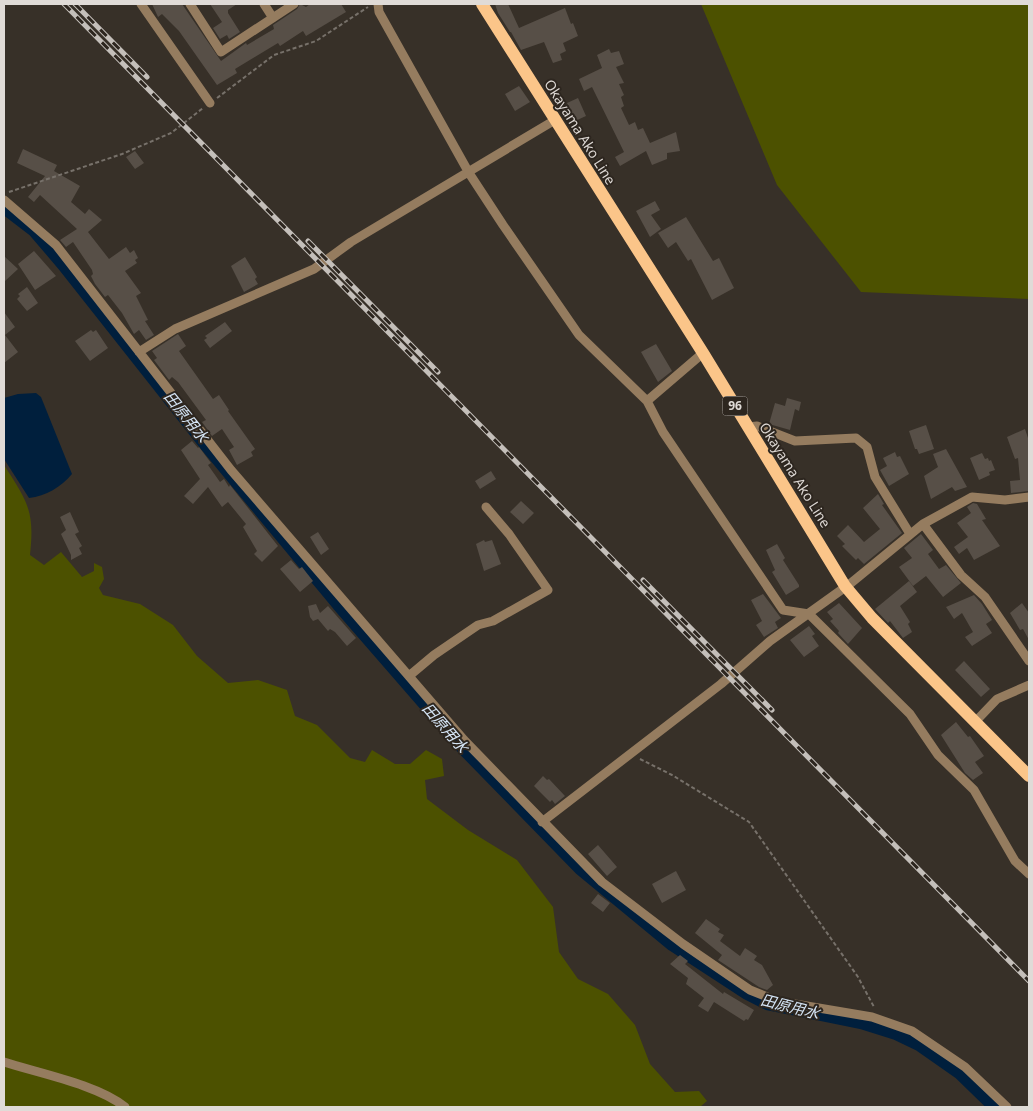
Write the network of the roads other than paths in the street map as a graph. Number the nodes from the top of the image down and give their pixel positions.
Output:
1 (141, 4) edge
2 (190, 4) edge
3 (264, 4) edge
4 (294, 4) edge
5 (378, 4) edge
6 (482, 4) edge
7 (273, 18) junction
8 (210, 103) road end
9 (555, 120) junction
10 (469, 173) junction
11 (4, 200) edge
12 (140, 352) junction
13 (703, 354) junction
14 (647, 401) junction
15 (748, 427) junction
16 (1029, 497) edge
17 (486, 507) dead end
18 (923, 524) junction
19 (910, 534) junction
20 (845, 586) junction
21 (809, 614) junction
22 (1029, 661) edge
23 (409, 676) junction
24 (1029, 685) edge
25 (975, 722) junction
26 (1029, 776) edge
27 (542, 822) junction
28 (1029, 874) edge
29 (4, 1062) edge
30 (125, 1107) edge
31 (1007, 1107) edge

1 - 8 street
2 - 7 street
3 - 7 street
4 - 7 street
5 - 10 street
6 - 9 main road, Okayama Ako Line / 96
9 - 10 street
9 - 13 main road, Okayama Ako Line / 96
10 - 12 street
10 - 14 street
11 - 12 street
12 - 23 street
13 - 14 street
13 - 15 main road, Okayama Ako Line / 96
14 - 21 street
15 - 19 street
15 - 20 main road, Okayama Ako Line / 96
16 - 18 street
17 - 23 street
18 - 19 street
18 - 22 street
19 - 20 street
20 - 21 street
20 - 25 main road, Okayama Ako Line / 96
21 - 27 street
21 - 28 street
23 - 27 street
24 - 25 street
25 - 26 main road, Okayama Ako Line / 96
27 - 31 street
29 - 30 street

